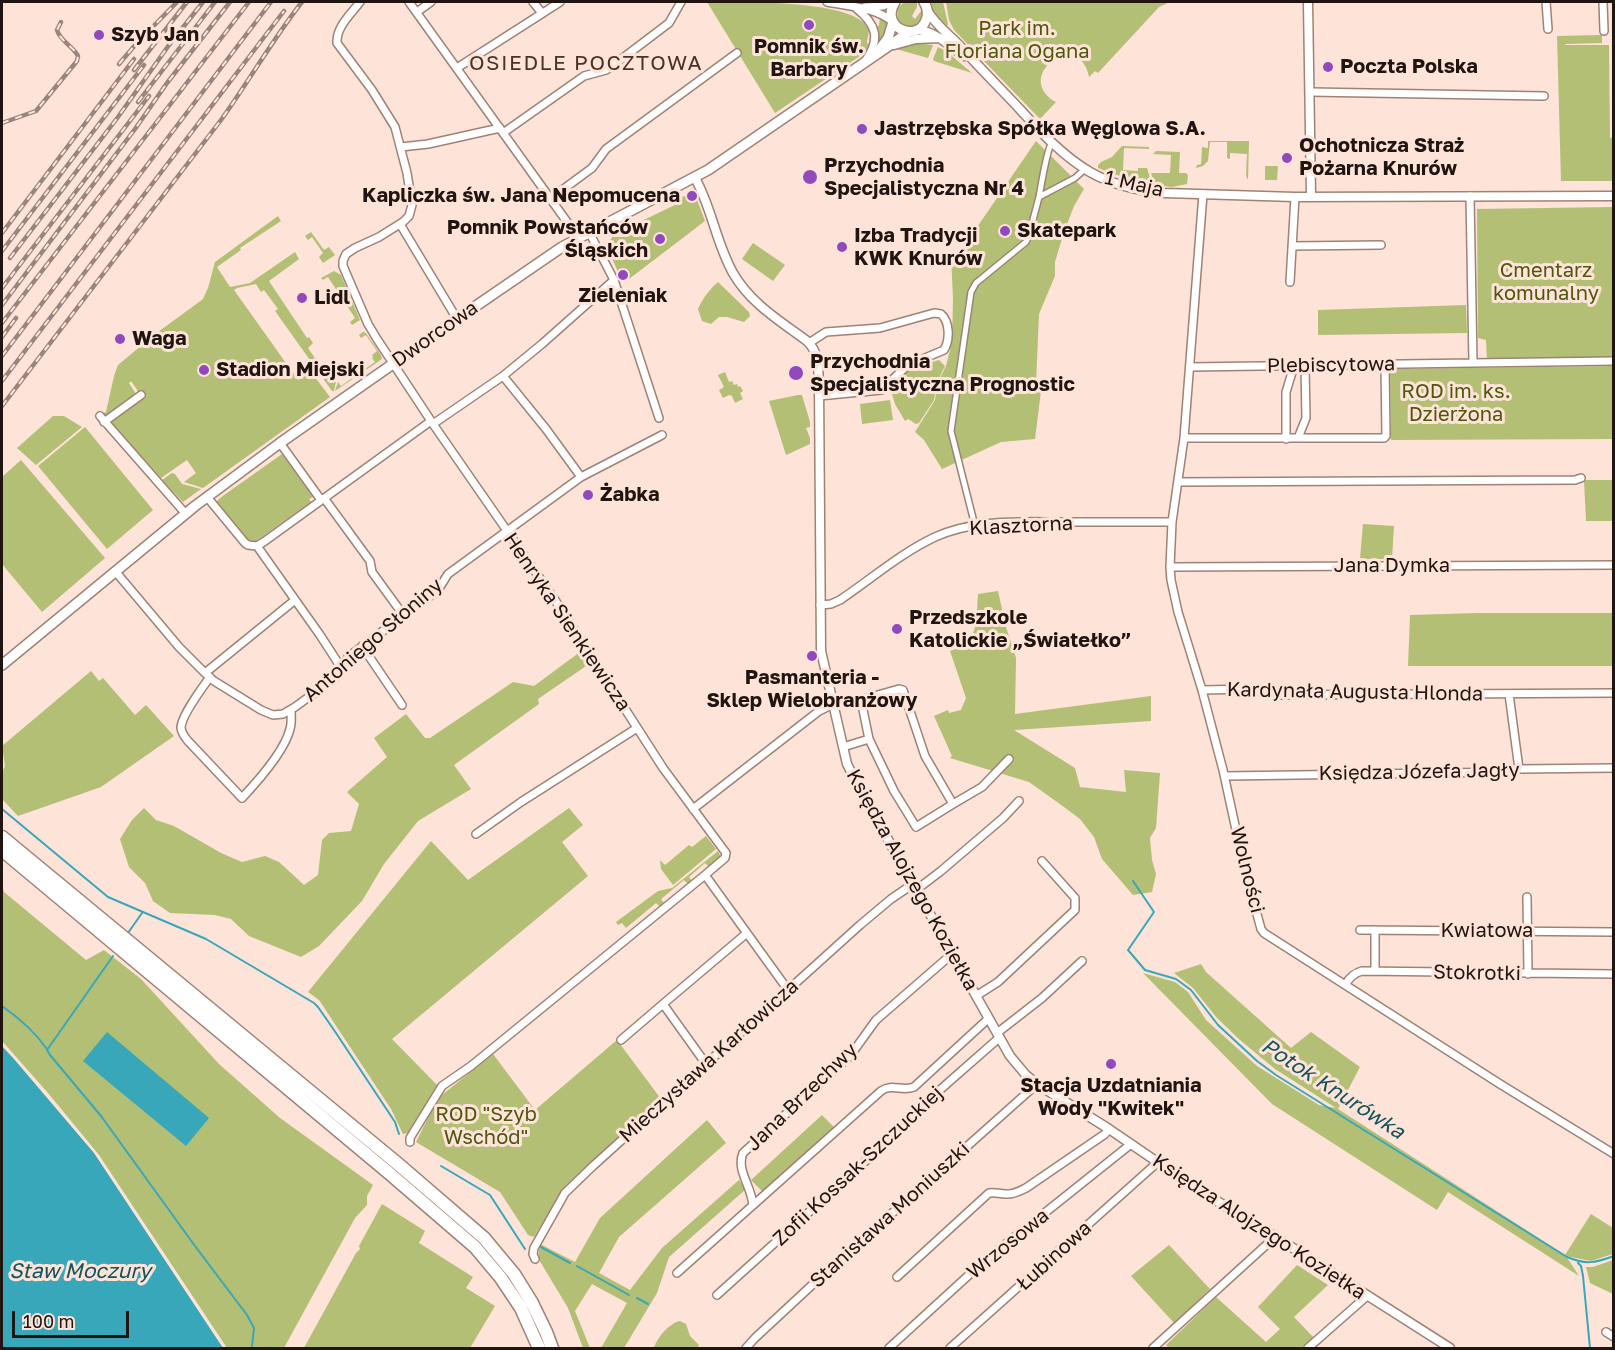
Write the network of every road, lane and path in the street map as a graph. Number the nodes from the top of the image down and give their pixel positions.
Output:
1 (360, 2) edge
2 (409, 2) edge
3 (431, 2) edge
4 (534, 2) edge
5 (560, 2) edge
6 (681, 2) edge
7 (827, 2) edge
8 (895, 2) edge
9 (1308, 2) edge
10 (1546, 2) edge
11 (1603, 2) edge
12 (926, 5) edge
13 (857, 7) junction
14 (417, 12) junction
15 (542, 13) junction
16 (893, 22) junction
17 (1548, 29) dead end
18 (913, 31) junction
19 (1604, 31) dead end
20 (940, 39) junction
21 (889, 46) junction
22 (737, 53) dead end
23 (866, 61) junction
24 (979, 67) junction
25 (457, 68) junction
26 (1310, 92) junction
27 (1544, 96) dead end
28 (502, 131) junction
29 (1052, 142) junction
30 (401, 147) junction
31 (1085, 169) junction
32 (695, 178) junction
33 (1203, 194) junction
34 (1470, 196) junction
35 (1614, 196) edge
36 (1039, 197) junction
37 (1295, 197) junction
38 (1311, 197) junction
39 (550, 199) junction
40 (400, 224) junction
41 (589, 232) junction
42 (577, 238) junction
43 (1381, 245) dead end
44 (1292, 246) junction
45 (614, 280) junction
46 (1290, 282) dead end
47 (457, 319) junction
48 (809, 343) junction
49 (1614, 361) edge
50 (393, 363) junction
51 (1473, 363) junction
52 (1385, 365) junction
53 (1294, 366) junction
54 (1305, 366) junction
55 (1190, 367) junction
56 (503, 376) junction
57 (141, 395) dead end
58 (819, 396) junction
59 (659, 418) dead end
60 (432, 422) junction
61 (662, 435) dead end
62 (1185, 438) junction
63 (1298, 438) junction
64 (1286, 439) junction
65 (280, 443) junction
66 (581, 477) junction
67 (1581, 478) dead end
68 (1178, 482) junction
69 (207, 497) junction
70 (322, 499) junction
71 (185, 513) junction
72 (1172, 522) junction
73 (975, 526) junction
74 (507, 532) junction
75 (257, 546) junction
76 (1614, 564) edge
77 (1170, 567) junction
78 (115, 571) junction
79 (295, 600) junction
80 (820, 605) junction
81 (404, 616) junction
82 (362, 646) junction
83 (2, 665) edge
84 (342, 669) junction
85 (207, 675) junction
86 (1202, 690) junction
87 (1614, 693) edge
88 (1509, 694) junction
89 (832, 704) junction
90 (402, 705) dead end
91 (291, 710) junction
92 (637, 728) junction
93 (869, 738) junction
94 (843, 747) junction
95 (1009, 759) dead end
96 (1614, 768) edge
97 (1518, 769) junction
98 (1225, 776) junction
99 (1018, 801) dead end
100 (953, 804) junction
101 (693, 809) junction
102 (476, 834) dead end
103 (2, 837) edge
104 (2, 850) edge
105 (1041, 861) dead end
106 (705, 875) junction
107 (915, 887) junction
108 (1527, 897) dead end
109 (1359, 930) dead end
110 (1375, 930) junction
111 (1527, 932) junction
112 (1614, 932) edge
113 (747, 933) junction
114 (952, 954) junction
115 (1082, 961) dead end
116 (1375, 971) junction
117 (1528, 974) junction
118 (1614, 974) edge
119 (1346, 985) junction
120 (788, 990) junction
121 (976, 996) junction
122 (663, 1004) junction
123 (988, 1019) junction
124 (998, 1036) junction
125 (621, 1040) dead end
126 (706, 1064) junction
127 (1037, 1084) junction
128 (1109, 1130) junction
129 (410, 1142) dead end
130 (1131, 1144) junction
131 (1614, 1154) edge
132 (1158, 1162) junction
133 (753, 1204) junction
134 (1275, 1237) junction
135 (535, 1259) dead end
136 (677, 1273) dead end
137 (897, 1277) dead end
138 (717, 1295) dead end
139 (1367, 1296) junction
140 (1606, 1332) dead end
141 (1614, 1337) edge
142 (539, 1348) edge
143 (552, 1348) edge
144 (746, 1348) edge
145 (889, 1348) edge
146 (950, 1348) edge
147 (1154, 1348) edge
148 (1308, 1348) edge
149 (1450, 1348) edge

1 - 30 street
2 - 14 street
3 - 14 street
4 - 15 street
5 - 15 street
6 - 28 street
7 - 13 street
8 - 13 street
8 - 16 main road
9 - 26 street
10 - 17 street
11 - 19 street
12 - 18 main road
12 - 24 street, 1 Maja
13 - 16 street
13 - 23 street
14 - 25 street
15 - 25 street
16 - 18 main road
16 - 23 main road, Dworcowa
18 - 20 street, 1 Maja
18 - 21 main road, Dworcowa
20 - 21 street
20 - 24 street, 1 Maja
21 - 23 main road, Dworcowa
22 - 39 street
23 - 32 main road, Dworcowa
24 - 29 street, 1 Maja
25 - 28 street
26 - 27 street
26 - 38 street
28 - 30 street
28 - 39 street
29 - 31 street, 1 Maja
29 - 36 street
30 - 40 street
31 - 33 street, 1 Maja
31 - 36 street
32 - 41 main road, Dworcowa
32 - 48 street
33 - 37 street, 1 Maja
33 - 55 street, Wolności
34 - 35 street, 1 Maja
34 - 38 street, 1 Maja
34 - 51 street
36 - 73 street
37 - 38 street, 1 Maja
37 - 44 street
39 - 42 street
40 - 47 street
40 - 50 street, Henryka Sienkiewicza
41 - 42 main road, Dworcowa
41 - 45 street
42 - 47 main road, Dworcowa
43 - 44 street
44 - 46 street
45 - 56 street
45 - 59 street
47 - 50 main road, Dworcowa
48 - 58 street, Księdza Alojzego Koziełka
48 - 58 street
49 - 51 street, Plebiscytowa
50 - 60 street, Henryka Sienkiewicza
50 - 65 main road, Dworcowa
51 - 52 street, Plebiscytowa
52 - 54 street, Plebiscytowa
52 - 63 street
53 - 54 street, Plebiscytowa
53 - 55 street, Plebiscytowa
53 - 64 street
54 - 63 street
55 - 62 street, Wolności
56 - 60 street
56 - 66 street
57 - 71 street
58 - 80 street, Księdza Alojzego Koziełka
60 - 70 street
60 - 74 street, Henryka Sienkiewicza
61 - 66 street, Antoniego Słoniny
62 - 64 street
62 - 68 street, Wolności
63 - 64 street
65 - 69 main road, Dworcowa
65 - 70 street
66 - 74 street, Antoniego Słoniny
67 - 68 street
68 - 72 street, Wolności
69 - 71 main road, Dworcowa
69 - 75 street
70 - 75 street
70 - 81 street
71 - 78 main road, Dworcowa
72 - 73 street, Klasztorna
72 - 77 street, Wolności
73 - 80 street, Klasztorna
74 - 81 street, Antoniego Słoniny
74 - 92 street, Henryka Sienkiewicza
75 - 79 street
76 - 77 street, Jana Dymka
77 - 86 street, Wolności
78 - 83 main road, Dworcowa
78 - 85 street
79 - 84 street
79 - 85 street
80 - 89 street, Księdza Alojzego Koziełka
81 - 82 street, Antoniego Słoniny
82 - 84 street, Antoniego Słoniny
82 - 90 street
84 - 91 street, Antoniego Słoniny
85 - 91 street
85 - 91 street, Antoniego Słoniny
86 - 88 street, Kardynała Augusta Hlonda
86 - 98 street, Wolności
87 - 88 street, Kardynała Augusta Hlonda
88 - 97 street, Kardynała Augusta Hlonda
89 - 94 street, Księdza Alojzego Koziełka
89 - 101 street
92 - 101 street, Henryka Sienkiewicza
92 - 102 street
93 - 94 street
93 - 100 street
93 - 100 street
94 - 107 street, Księdza Alojzego Koziełka
95 - 100 street
96 - 97 street, Księdza Józefa Jagły
97 - 98 street, Księdza Józefa Jagły
98 - 119 street, Wolności
99 - 107 street, Mieczysława Karłowicza
101 - 106 street, Henryka Sienkiewicza
103 - 143 highway
104 - 142 highway
105 - 121 street
106 - 113 street
106 - 129 street, Henryka Sienkiewicza
107 - 114 street, Księdza Alojzego Koziełka
107 - 120 street, Mieczysława Karłowicza
108 - 111 street
109 - 110 street, Kwiatowa
110 - 111 street, Kwiatowa
110 - 116 street
111 - 112 street, Kwiatowa
111 - 117 street
113 - 120 street
113 - 122 street
114 - 121 street, Księdza Alojzego Koziełka
114 - 133 street, Jana Brzechwy
115 - 124 street, Zofii Kossak-Szczuckiej
116 - 117 street, Stokrotki
116 - 119 street, Stokrotki
117 - 118 street, Stokrotki
119 - 131 street, Wolności
120 - 126 street, Mieczysława Karłowicza
121 - 123 street, Księdza Alojzego Koziełka
122 - 125 street
122 - 126 street
123 - 124 street, Księdza Alojzego Koziełka
123 - 133 street
124 - 127 street, Księdza Alojzego Koziełka
124 - 138 street, Zofii Kossak-Szczuckiej
126 - 135 street, Mieczysława Karłowicza
127 - 128 street, Księdza Alojzego Koziełka
127 - 144 street, Stanisława Moniuszki
128 - 130 street, Księdza Alojzego Koziełka
128 - 137 street
130 - 132 street, Księdza Alojzego Koziełka
130 - 145 street, Wrzosowa
132 - 134 street, Księdza Alojzego Koziełka
132 - 146 street, Łubinowa
133 - 136 street
134 - 139 street, Księdza Alojzego Koziełka
134 - 147 street
139 - 148 street
139 - 149 street, Księdza Alojzego Koziełka
140 - 141 street

